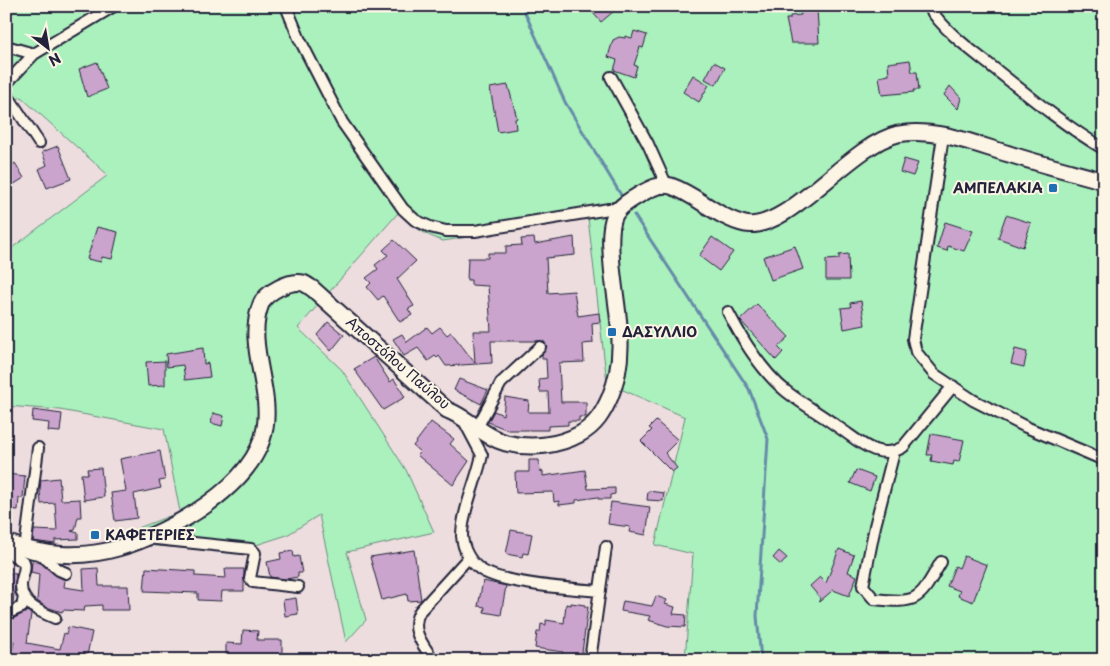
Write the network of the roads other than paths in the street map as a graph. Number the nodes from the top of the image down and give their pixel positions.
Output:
1 (114, 6) edge
2 (286, 6) edge
3 (928, 6) edge
4 (6, 46) edge
5 (34, 54) junction
6 (611, 78) dead end
7 (6, 84) edge
8 (6, 93) edge
9 (943, 136) junction
10 (39, 142) dead end
11 (1104, 149) edge
12 (1104, 181) edge
13 (666, 184) junction
14 (621, 207) junction
15 (728, 312) dead end
16 (540, 347) dead end
17 (953, 386) junction
18 (462, 416) junction
19 (478, 426) junction
20 (38, 448) dead end
21 (894, 452) junction
22 (1104, 460) edge
23 (144, 538) junction
24 (606, 547) dead end
25 (11, 548) edge
26 (40, 554) junction
27 (468, 556) junction
28 (941, 562) dead end
29 (66, 573) dead end
30 (298, 587) dead end
31 (600, 591) junction
32 (24, 597) junction
33 (6, 614) edge
34 (55, 618) dead end
35 (433, 660) edge
36 (590, 660) edge

1 - 5 street
2 - 14 street
3 - 11 street
4 - 5 street
5 - 7 street
6 - 13 street
8 - 10 street
9 - 12 street
9 - 13 street
9 - 17 street
13 - 14 street
14 - 19 street, Αποστόλου Παύλου
15 - 21 street
16 - 19 street
17 - 21 street
17 - 22 street
18 - 19 street, Αποστόλου Παύλου
18 - 23 street, Αποστόλου Παύλου
18 - 27 street
20 - 25 street
21 - 28 street
23 - 26 street, Αποστόλου Παύλου
23 - 30 street
24 - 31 street
25 - 26 street, Αποστόλου Παύλου
25 - 32 street
26 - 29 street
27 - 31 street
27 - 35 street
31 - 36 street
32 - 33 street
32 - 34 street

